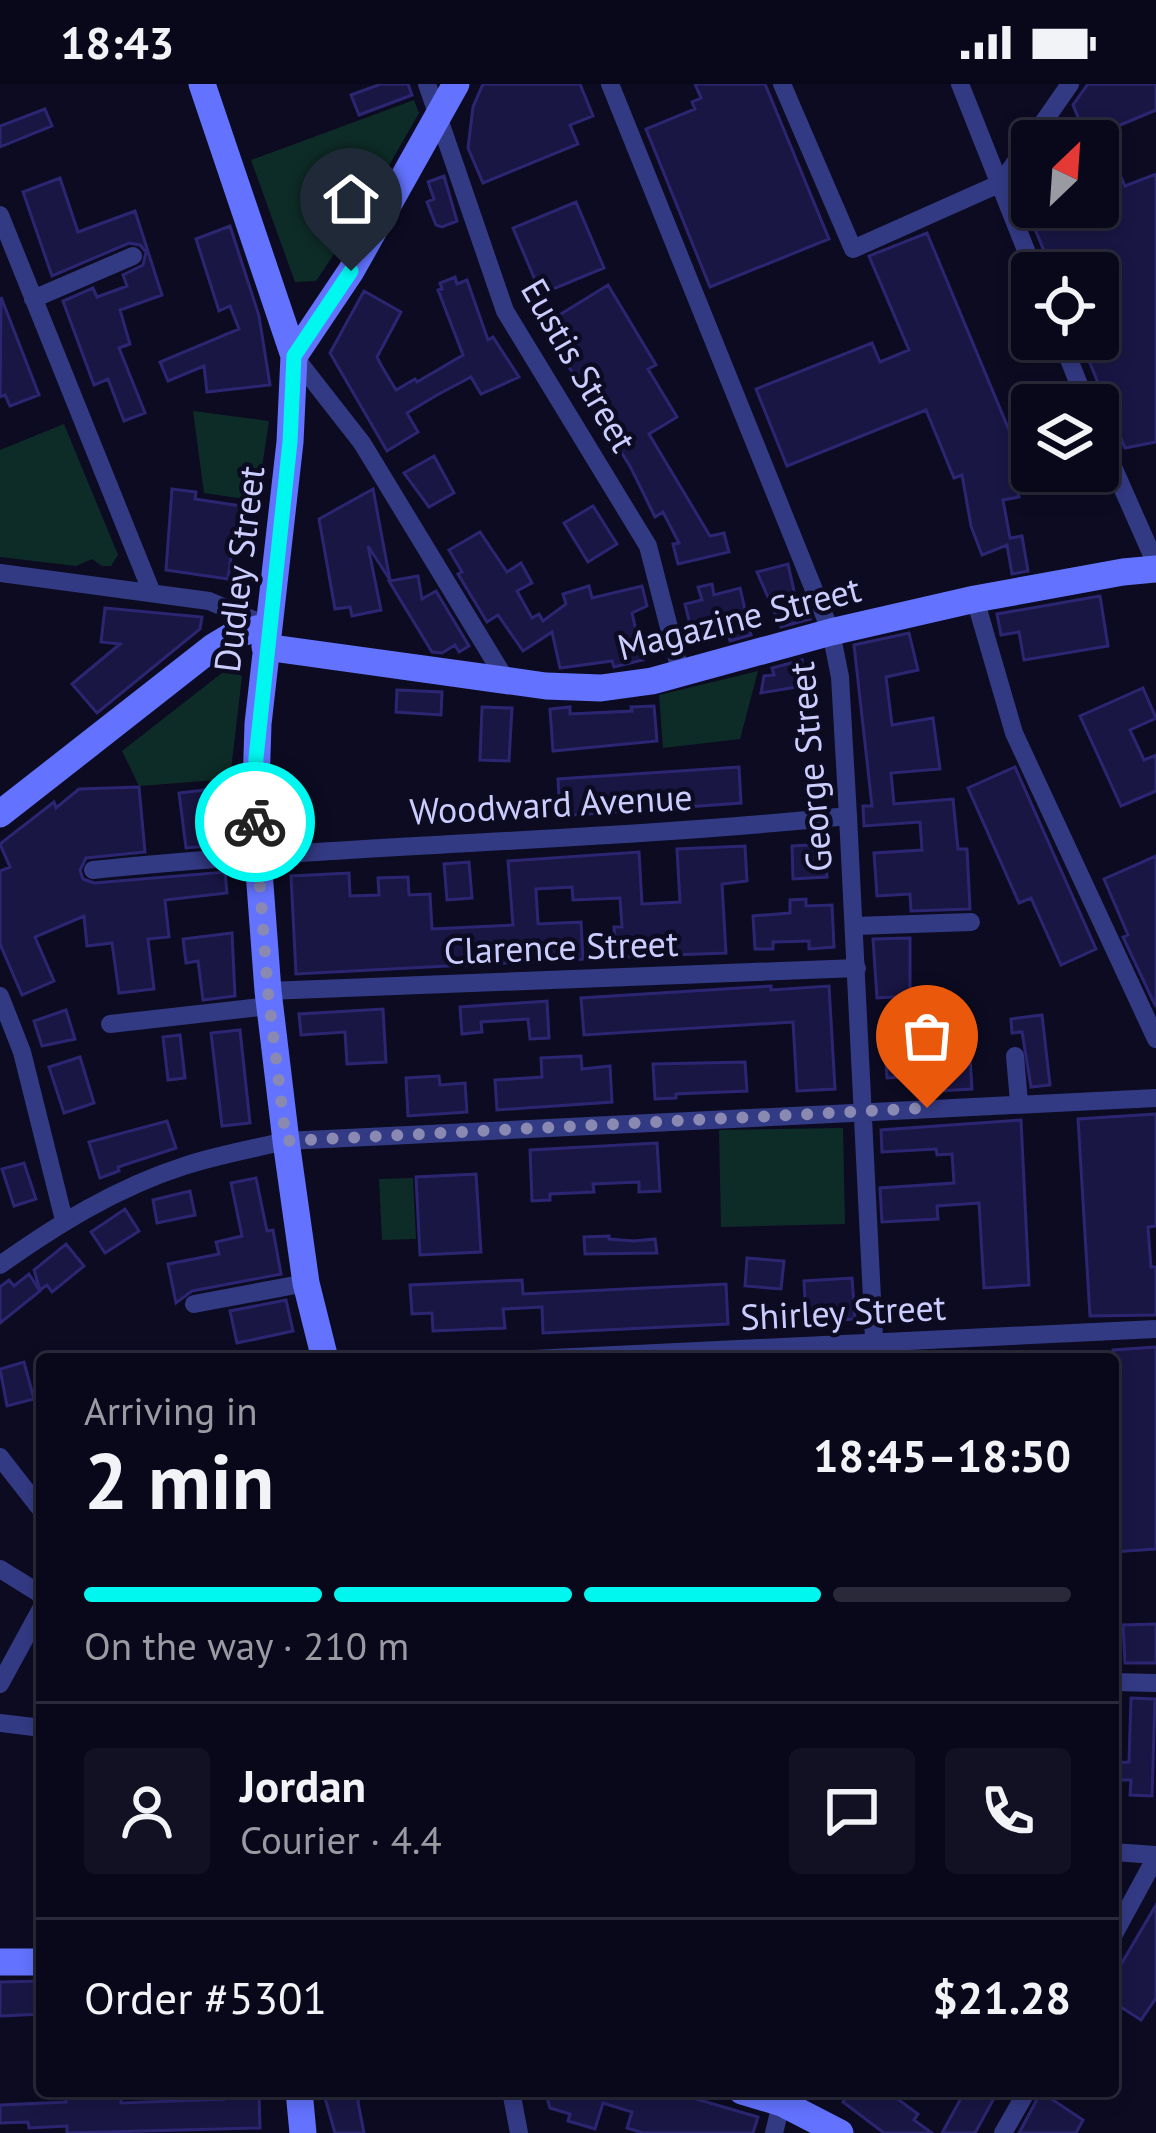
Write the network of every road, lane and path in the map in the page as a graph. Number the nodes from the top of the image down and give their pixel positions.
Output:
1 (202, 84) edge
2 (427, 84) edge
3 (456, 84) edge
4 (610, 84) edge
5 (782, 84) edge
6 (960, 84) edge
7 (1070, 84) edge
8 (437, 118) junction
9 (1001, 183) junction
10 (0, 215) edge
11 (1027, 252) edge
12 (133, 256) dead end
13 (33, 299) junction
14 (294, 356) junction
15 (1119, 482) edge
16 (1156, 567) edge
17 (0, 573) edge
18 (152, 593) junction
19 (975, 599) junction
20 (831, 632) junction
21 (267, 637) junction
22 (681, 674) junction
23 (506, 680) junction
24 (0, 814) edge
25 (848, 816) junction
26 (256, 854) junction
27 (94, 870) dead end
28 (971, 922) dead end
29 (855, 926) junction
30 (856, 968) junction
31 (0, 996) edge
32 (269, 999) junction
33 (110, 1024) dead end
34 (1156, 1039) edge
35 (1016, 1056) dead end
36 (1156, 1098) edge
37 (1019, 1102) junction
38 (864, 1111) junction
39 (286, 1141) junction
40 (64, 1220) junction
41 (0, 1264) edge
42 (306, 1283) junction
43 (194, 1304) dead end
44 (1156, 1329) edge
45 (875, 1351) edge
46 (324, 1353) edge
47 (789, 1353) edge
48 (0, 1457) edge
49 (36, 1503) edge
50 (0, 1570) edge
51 (36, 1591) edge
52 (36, 1618) edge
53 (1119, 1682) edge
54 (1156, 1683) edge
55 (0, 1684) edge
56 (0, 1723) edge
57 (36, 1727) edge
58 (1119, 1853) edge
59 (1156, 1856) edge
60 (1119, 1925) edge
61 (0, 1962) edge
62 (36, 1962) edge
63 (300, 2097) edge
64 (512, 2097) edge
65 (783, 2097) edge
66 (1024, 2097) edge
67 (303, 2133) edge
68 (519, 2133) edge
69 (774, 2133) edge
70 (840, 2133) edge
71 (1004, 2133) edge

1 - 14 main road, Dudley Street
2 - 8 street, Eustis Street
3 - 8 main road
4 - 20 street, George Street
5 - 9 street
6 - 9 street
7 - 9 street
8 - 14 main road
8 - 22 street, Eustis Street
9 - 11 street
10 - 13 street
12 - 13 street
13 - 18 street
14 - 21 main road, Dudley Street
14 - 23 street
15 - 16 street
16 - 19 main road, Magazine Street
17 - 18 street
18 - 21 street
19 - 20 main road, Magazine Street
19 - 34 street
20 - 22 main road, Magazine Street
20 - 25 street, George Street
21 - 23 main road, Magazine Street
21 - 24 main road
21 - 26 main road, Dudley Street
22 - 23 main road, Magazine Street
25 - 26 street, Woodward Avenue
25 - 29 street, George Street
26 - 27 street, Woodward Avenue
26 - 32 main road, Dudley Street
28 - 29 street
29 - 30 street, George Street
30 - 32 street, Clarence Street
30 - 38 street, George Street
31 - 40 street
32 - 33 street, Clarence Street
32 - 39 main road, Dudley Street
35 - 37 street
36 - 37 street
37 - 38 street
38 - 39 street
38 - 45 street, George Street
39 - 40 street
39 - 42 main road, Dudley Street
40 - 41 street
42 - 43 street
42 - 46 main road, Dudley Street
44 - 45 street, Shirley Street
45 - 47 street, Shirley Street
48 - 49 street
50 - 51 street
52 - 55 street
53 - 54 street
56 - 57 street
58 - 59 street
59 - 60 street
61 - 62 main road
63 - 67 main road
64 - 68 street
65 - 69 street
65 - 70 main road
66 - 71 street

